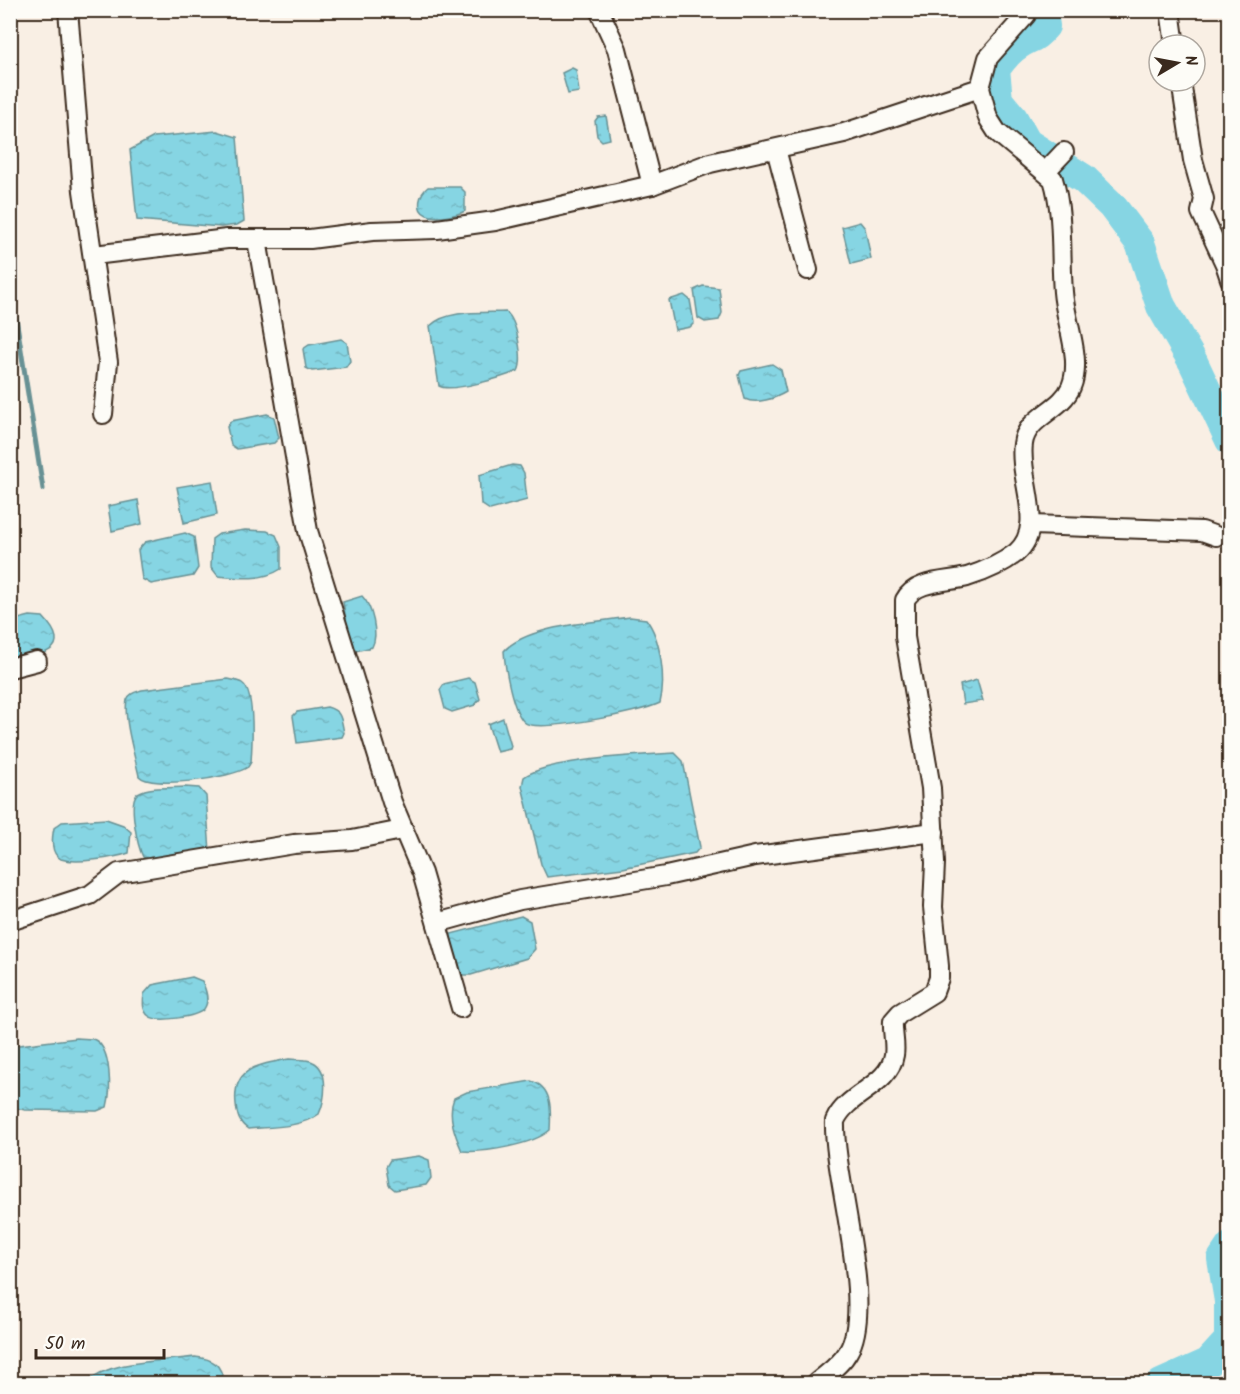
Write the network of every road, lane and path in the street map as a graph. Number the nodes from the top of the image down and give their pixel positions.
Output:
1 (68, 10) edge
2 (599, 10) edge
3 (1028, 10) edge
4 (1170, 10) edge
5 (1173, 33) edge
6 (980, 88) junction
7 (1182, 93) edge
8 (776, 149) junction
9 (1064, 152) dead end
10 (1048, 169) junction
11 (652, 185) junction
12 (257, 240) junction
13 (94, 255) junction
14 (808, 270) dead end
15 (1230, 279) edge
16 (103, 414) dead end
17 (1032, 525) junction
18 (1216, 536) dead end
19 (37, 661) dead end
20 (10, 668) edge
21 (402, 830) junction
22 (934, 831) junction
23 (10, 921) edge
24 (437, 923) junction
25 (461, 1008) dead end
26 (815, 1383) edge

1 - 13 street
2 - 11 street
3 - 6 street
4 - 5 street
6 - 8 street
6 - 10 street
7 - 15 street
8 - 11 street
8 - 14 street
9 - 10 street
10 - 17 street
11 - 12 street
12 - 13 street
12 - 21 street
13 - 16 street
17 - 18 street
17 - 22 street
19 - 20 street
21 - 23 street
21 - 24 street
22 - 24 street
22 - 26 street
24 - 25 street

